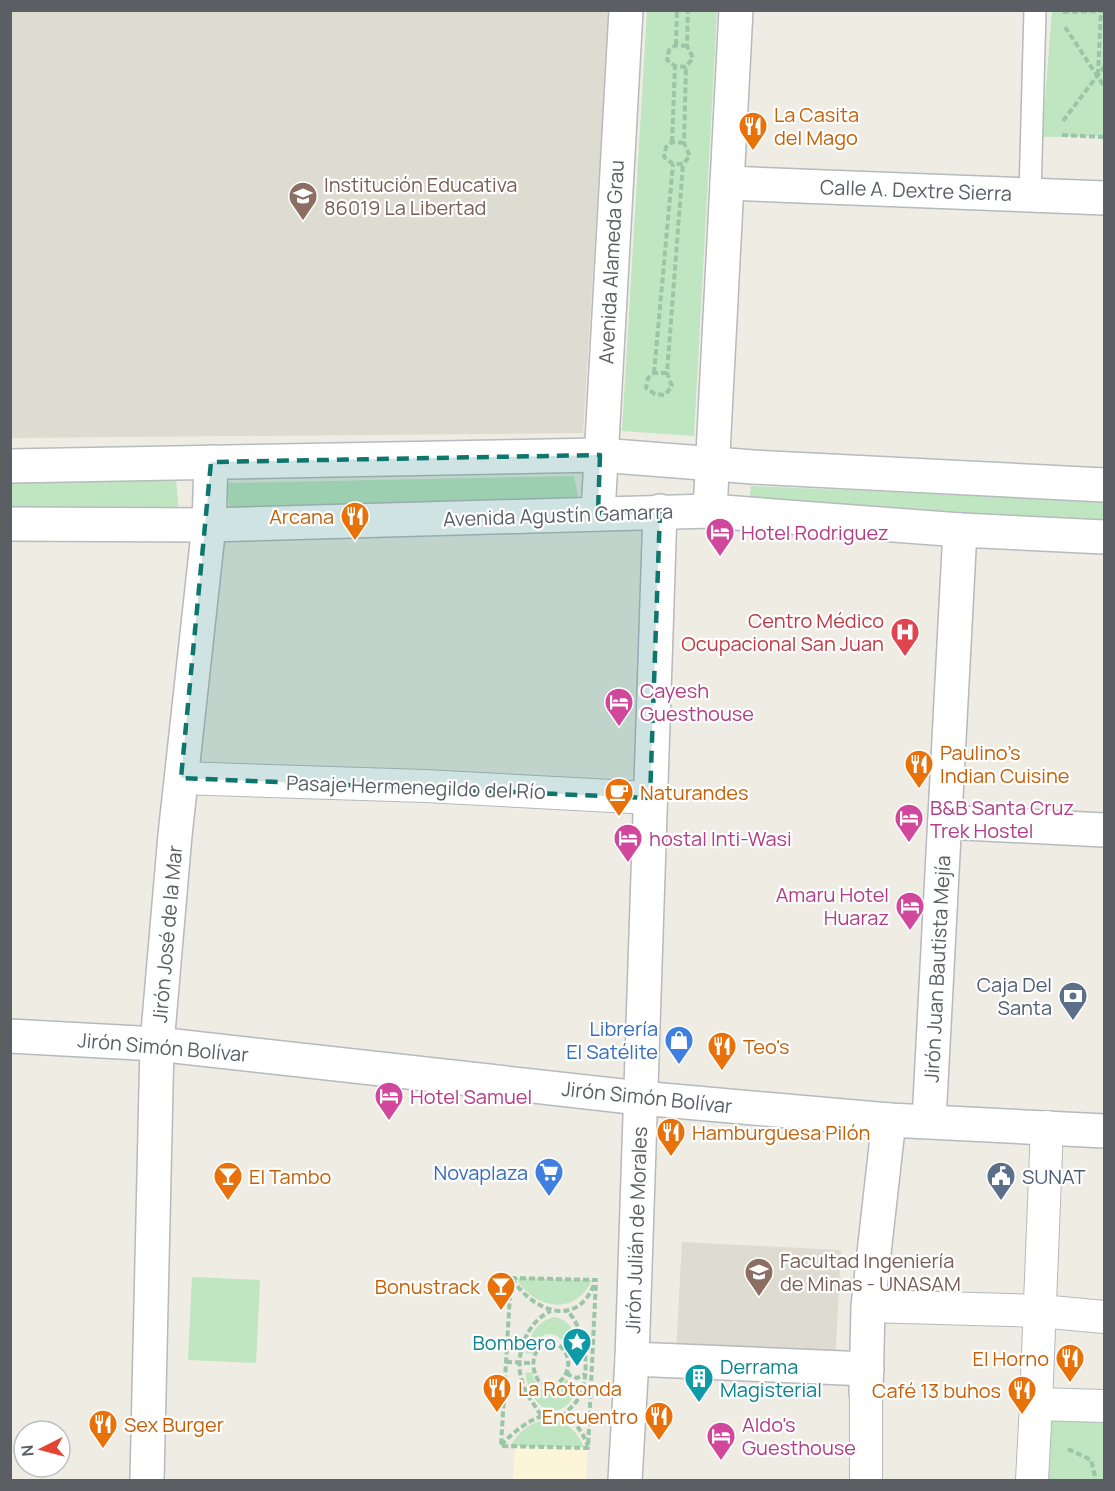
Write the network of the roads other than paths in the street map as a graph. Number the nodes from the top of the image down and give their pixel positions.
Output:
1 (626, 10) edge
2 (736, 10) edge
3 (1045, 11) edge
4 (727, 183) junction
5 (1030, 195) junction
6 (1104, 198) edge
7 (600, 455) junction
8 (211, 462) junction
9 (713, 464) junction
10 (10, 466) edge
11 (1104, 485) edge
12 (660, 511) junction
13 (710, 511) junction
14 (598, 513) junction
15 (10, 524) edge
16 (209, 525) junction
17 (960, 530) junction
18 (1104, 537) edge
19 (181, 778) junction
20 (650, 798) junction
21 (945, 822) junction
22 (1104, 830) edge
23 (10, 1036) edge
24 (158, 1044) junction
25 (640, 1098) junction
26 (889, 1120) junction
27 (929, 1121) junction
28 (1047, 1127) junction
29 (1104, 1131) edge
30 (868, 1306) junction
31 (1040, 1311) junction
32 (1104, 1317) edge
33 (632, 1359) junction
34 (866, 1381) junction
35 (1036, 1404) junction
36 (1104, 1406) edge
37 (147, 1480) edge
38 (625, 1480) edge
39 (866, 1480) edge
40 (1032, 1480) edge

1 - 7 street, Avenida Alameda Grau
2 - 4 street
3 - 5 lane
4 - 5 street, Calle A. Dextre Sierra
4 - 9 street
5 - 6 street, Calle A. Dextre Sierra
7 - 8 street
7 - 9 street
7 - 14 street, Avenida Alameda Grau
8 - 10 street
8 - 16 street, Jirón José de la Mar
9 - 11 street
9 - 13 street
12 - 13 street, Avenida Agustín Gamarra
12 - 14 street, Avenida Agustín Gamarra
12 - 20 street, Jirón Julián de Morales
13 - 17 street, Avenida Agustín Gamarra
14 - 16 street, Avenida Agustín Gamarra
15 - 16 street, Avenida Agustín Gamarra
16 - 19 street, Jirón José de la Mar
17 - 18 street, Avenida Agustín Gamarra
17 - 21 street, Jirón Juan Bautista Mejía
19 - 20 street, Pasaje Hermenegildo del Río
19 - 24 street, Jirón José de la Mar
20 - 25 street, Jirón Julián de Morales
21 - 22 street
21 - 27 street, Jirón Juan Bautista Mejía
23 - 24 street, Jirón Simón Bolívar
24 - 25 street, Jirón Simón Bolívar
24 - 37 street, Jirón José de la Mar
25 - 26 street, Jirón Simón Bolívar
25 - 33 street, Jirón Julián de Morales
26 - 27 street, Jirón Simón Bolívar
26 - 30 street
27 - 28 street, Jirón Simón Bolívar
28 - 29 street, Jirón Simón Bolívar
28 - 31 street
30 - 31 street
30 - 34 street
31 - 32 street
31 - 35 street
33 - 34 street
33 - 38 street, Jirón Julián de Morales
34 - 39 street
35 - 36 street
35 - 40 street

